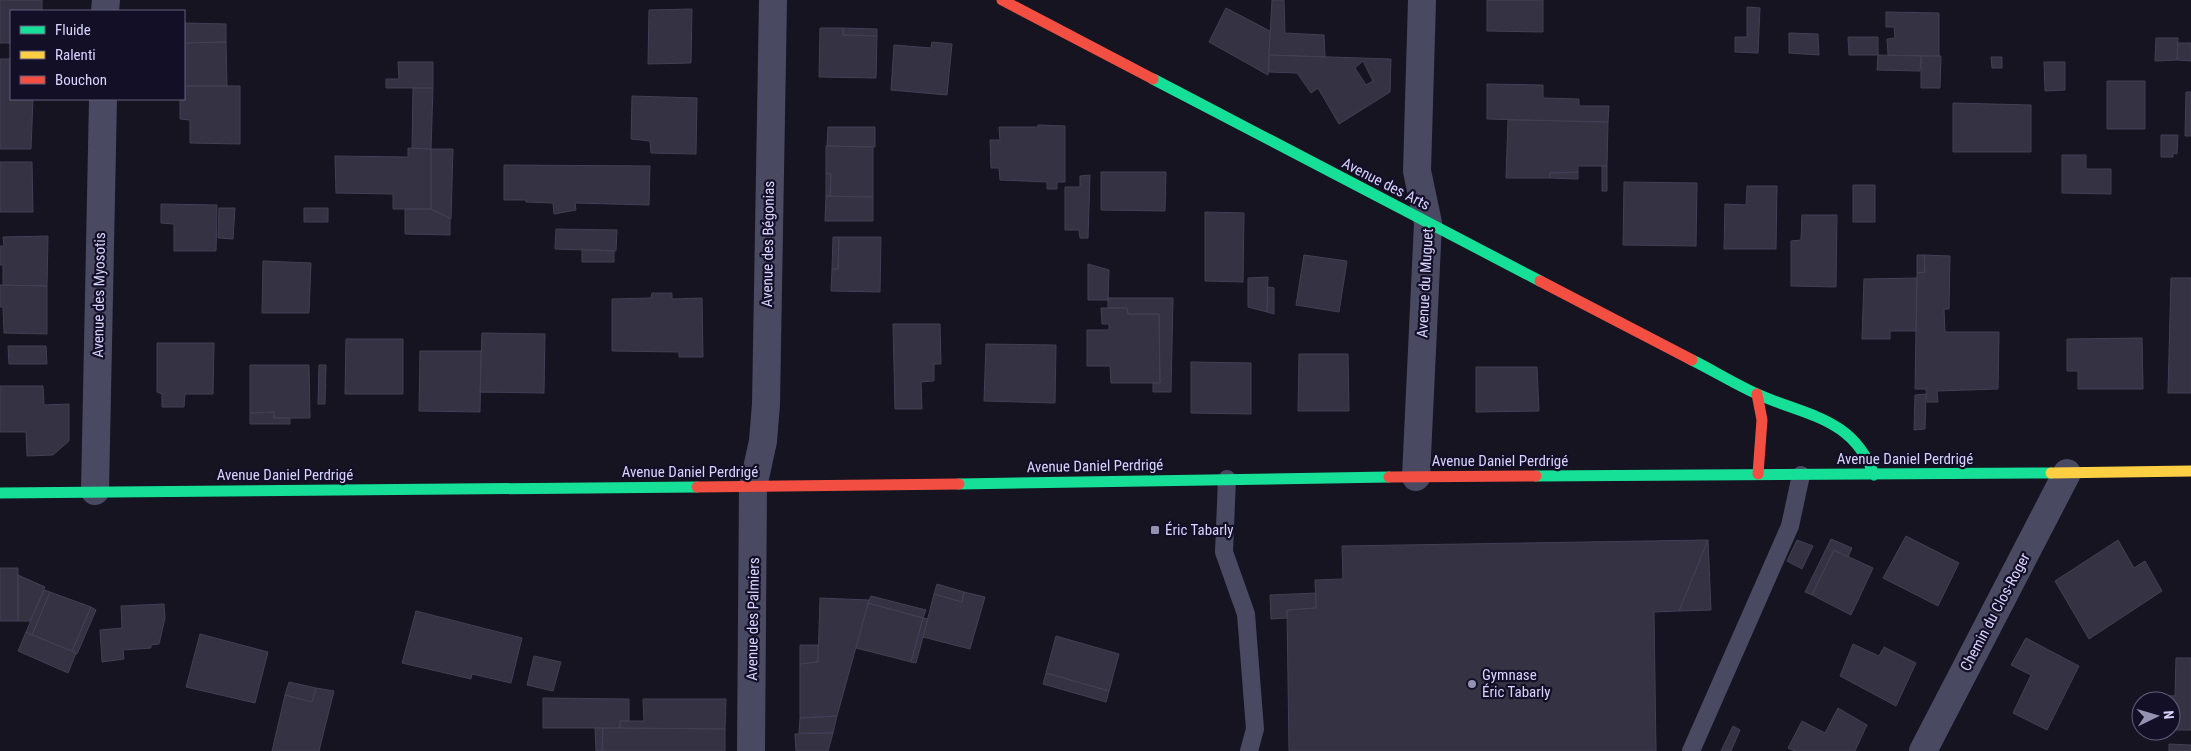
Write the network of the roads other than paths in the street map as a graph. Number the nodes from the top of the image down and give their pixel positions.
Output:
1 (773, 0) edge
2 (1002, 0) edge
3 (1422, 0) edge
4 (103, 100) edge
5 (1428, 223) junction
6 (1757, 394) junction
7 (2191, 471) edge
8 (2067, 473) junction
9 (1758, 474) junction
10 (1801, 475) junction
11 (1874, 475) junction
12 (1416, 476) junction
13 (1227, 479) junction
14 (753, 487) junction
15 (95, 491) junction
16 (0, 493) edge
17 (751, 751) edge
18 (1249, 751) edge
19 (1691, 751) edge
20 (1923, 751) edge

1 - 14 street, Avenue des Bégonias
2 - 5 street, Avenue des Arts
3 - 5 street, Avenue du Muguet
4 - 15 street, Avenue des Myosotis
5 - 6 street, Avenue des Arts
5 - 12 street, Avenue du Muguet
6 - 9 street
6 - 11 street, Avenue des Arts
7 - 8 street, Avenue Daniel Perdrigé
8 - 11 street, Avenue Daniel Perdrigé
8 - 20 street, Chemin du Clos-Roger
9 - 10 street, Avenue Daniel Perdrigé
9 - 12 street, Avenue Daniel Perdrigé
10 - 11 street, Avenue Daniel Perdrigé
10 - 19 lane
12 - 13 street, Avenue Daniel Perdrigé
13 - 14 street, Avenue Daniel Perdrigé
13 - 18 lane
14 - 15 street, Avenue Daniel Perdrigé
14 - 17 street, Avenue des Palmiers
15 - 16 street, Avenue Daniel Perdrigé

